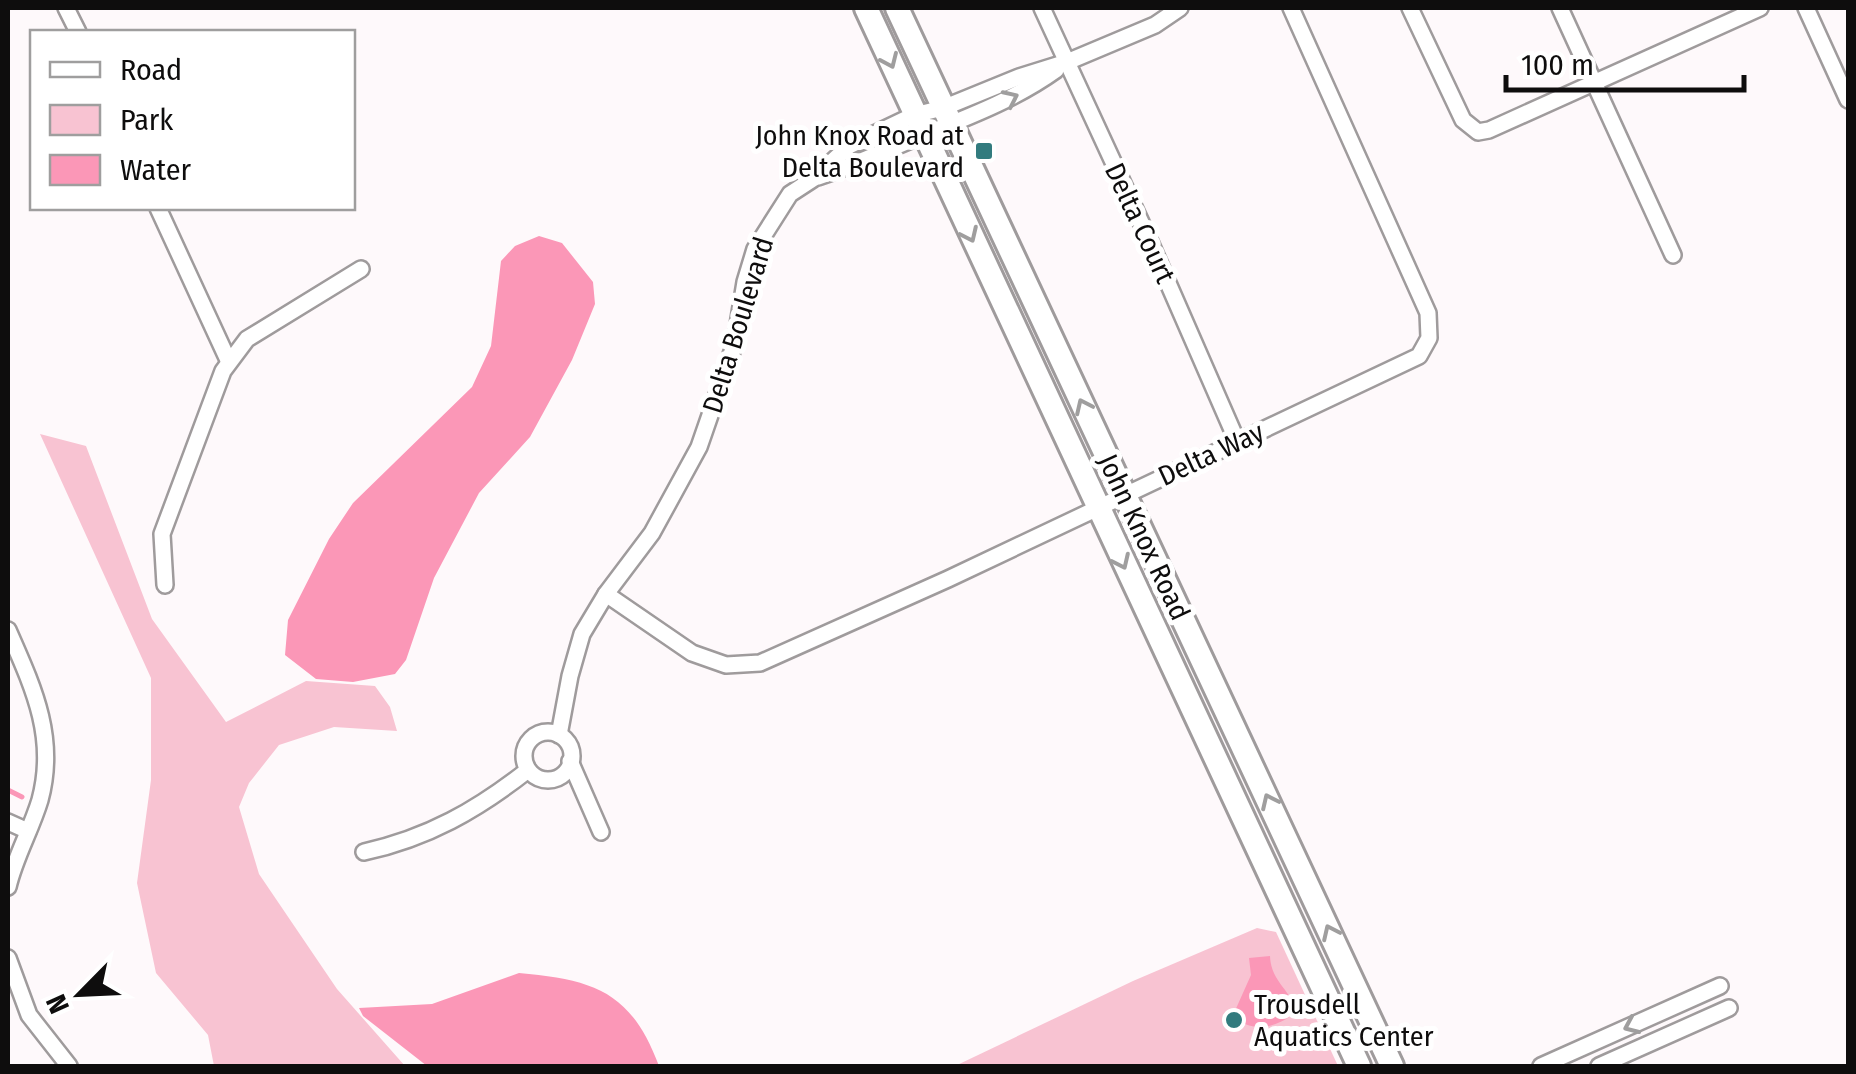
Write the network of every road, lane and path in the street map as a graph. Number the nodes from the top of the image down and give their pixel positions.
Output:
1 (866, 8) edge
2 (897, 8) edge
3 (1042, 8) edge
4 (1180, 8) edge
5 (1292, 8) edge
6 (1410, 8) edge
7 (1560, 8) edge
8 (1760, 8) edge
9 (1806, 8) edge
10 (1067, 62) junction
11 (1593, 83) junction
12 (1848, 100) edge
13 (947, 117) junction
14 (919, 125) junction
15 (159, 210) edge
16 (1673, 256) dead end
17 (361, 269) dead end
18 (229, 362) junction
19 (1237, 440) junction
20 (1124, 495) junction
21 (1098, 509) junction
22 (164, 585) dead end
23 (606, 594) junction
24 (8, 630) edge
25 (559, 736) junction
26 (570, 761) junction
27 (528, 770) junction
28 (8, 822) edge
29 (28, 832) junction
30 (601, 832) dead end
31 (364, 852) dead end
32 (1307, 881) junction
33 (8, 887) edge
34 (1278, 894) junction
35 (8, 958) edge
36 (1720, 986) dead end
37 (1729, 1008) dead end
38 (69, 1066) edge
39 (1359, 1066) edge
40 (1392, 1066) edge
41 (1541, 1066) edge
42 (1599, 1066) edge

1 -> 14 main road, John Knox Road
2 - 13 main road, John Knox Road
3 - 10 street, Delta Court
4 - 10 street, Delta Boulevard
5 - 19 street, Delta Way
6 - 11 street
7 - 11 street
8 - 11 street
9 - 12 street
10 - 13 street, Delta Boulevard
10 - 19 street, Delta Court
11 - 16 street
13 - 14 street, Delta Boulevard
20 -> 13 main road, John Knox Road
14 -> 21 main road, John Knox Road
14 - 23 street, Delta Boulevard
15 - 18 street
17 - 18 street
18 - 22 street
19 - 20 street, Delta Way
20 - 21 street, Delta Way
32 -> 20 main road, John Knox Road
21 - 23 street, Delta Way
21 -> 34 main road, John Knox Road
23 - 25 street, Delta Boulevard
24 - 29 street
25 - 26 street
25 - 27 street
26 - 27 street
26 - 30 street
27 - 31 street
28 - 29 street
29 - 33 street
32 - 34 main road
40 -> 32 main road, John Knox Road
34 - 39 main road, John Knox Road
35 - 38 street
36 -> 41 street
37 - 42 street

